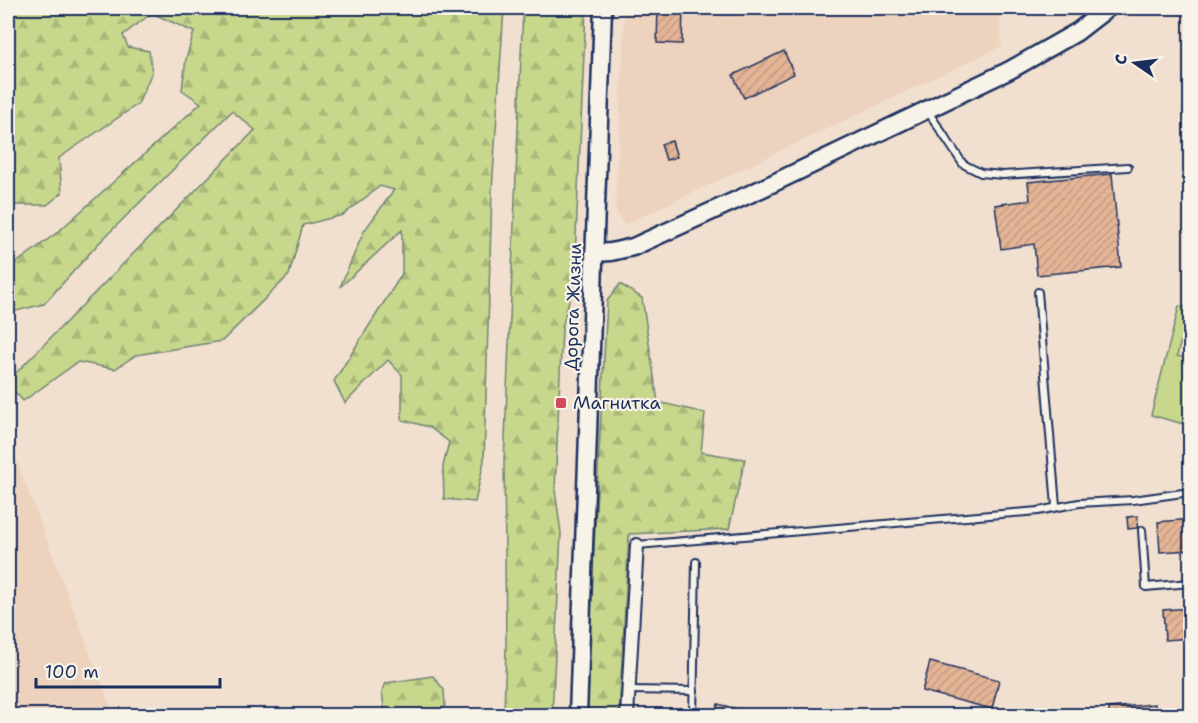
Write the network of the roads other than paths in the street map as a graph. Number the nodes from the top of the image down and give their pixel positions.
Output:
1 (603, 8) edge
2 (1108, 8) edge
3 (927, 109) junction
4 (1128, 168) dead end
5 (594, 253) junction
6 (1038, 292) dead end
7 (1191, 492) edge
8 (1056, 506) junction
9 (1142, 530) dead end
10 (637, 545) joint
11 (696, 562) dead end
12 (1191, 583) edge
13 (628, 690) junction
14 (694, 691) junction
15 (578, 716) edge
16 (627, 716) edge
17 (693, 716) edge

1 - 5 main road, Дорога Жизни
2 - 3 main road
3 - 4 lane
3 - 5 main road
5 - 15 main road, Дорога Жизни
6 - 8 lane
7 - 8 lane
8 - 10 lane
9 - 12 lane
10 - 13 street
11 - 14 lane
13 - 14 lane
13 - 16 street
14 - 17 lane

